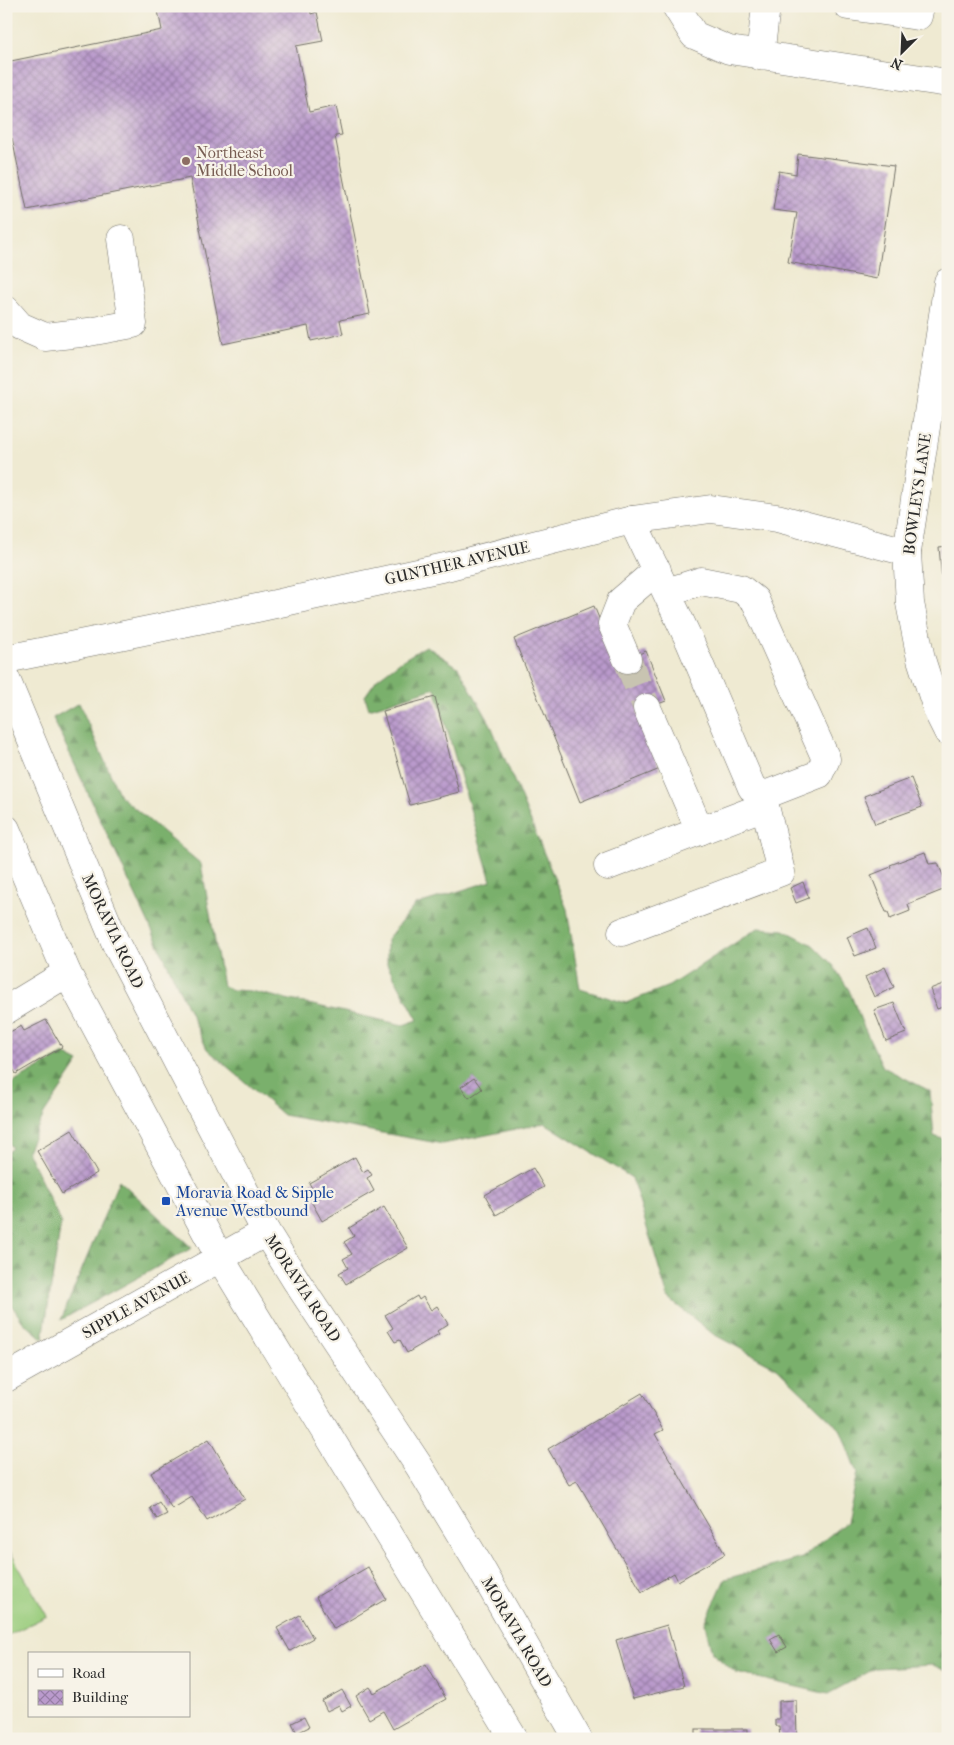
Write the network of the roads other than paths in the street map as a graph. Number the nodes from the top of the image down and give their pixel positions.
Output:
1 (676, 6) edge
2 (766, 6) edge
3 (848, 6) edge
4 (920, 6) edge
5 (760, 56) junction
6 (948, 83) edge
7 (121, 239) dead end
8 (948, 282) edge
9 (6, 310) edge
10 (632, 520) junction
11 (907, 552) junction
12 (662, 581) junction
13 (6, 658) edge
14 (627, 659) tunnel mouth
15 (6, 679) edge
16 (647, 708) tunnel mouth
17 (948, 732) edge
18 (765, 801) junction
19 (6, 829) edge
20 (700, 831) junction
21 (608, 866) dead end
22 (622, 932) dead end
23 (67, 973) junction
24 (6, 1010) edge
25 (266, 1232) junction
26 (220, 1258) junction
27 (6, 1378) edge
28 (514, 1739) edge
29 (578, 1739) edge

1 - 5 main road
2 - 5 main road
3 - 4 main road
5 - 6 main road
7 - 9 main road
8 - 11 main road, BOWLEYS LANE
10 - 11 main road, GUNTHER AVENUE
10 - 12 main road
10 - 13 main road, GUNTHER AVENUE
11 - 17 main road, BOWLEYS LANE
12 - 14 main road
12 - 18 main road
12 - 18 main road
15 - 25 main road, MORAVIA ROAD
16 - 20 main road
18 - 20 main road
18 - 22 main road
19 - 23 main road
20 - 21 main road
23 - 24 main road
23 - 26 main road
25 - 26 main road, SIPPLE AVENUE
25 - 29 main road, MORAVIA ROAD
26 - 27 main road, SIPPLE AVENUE
26 - 28 main road

